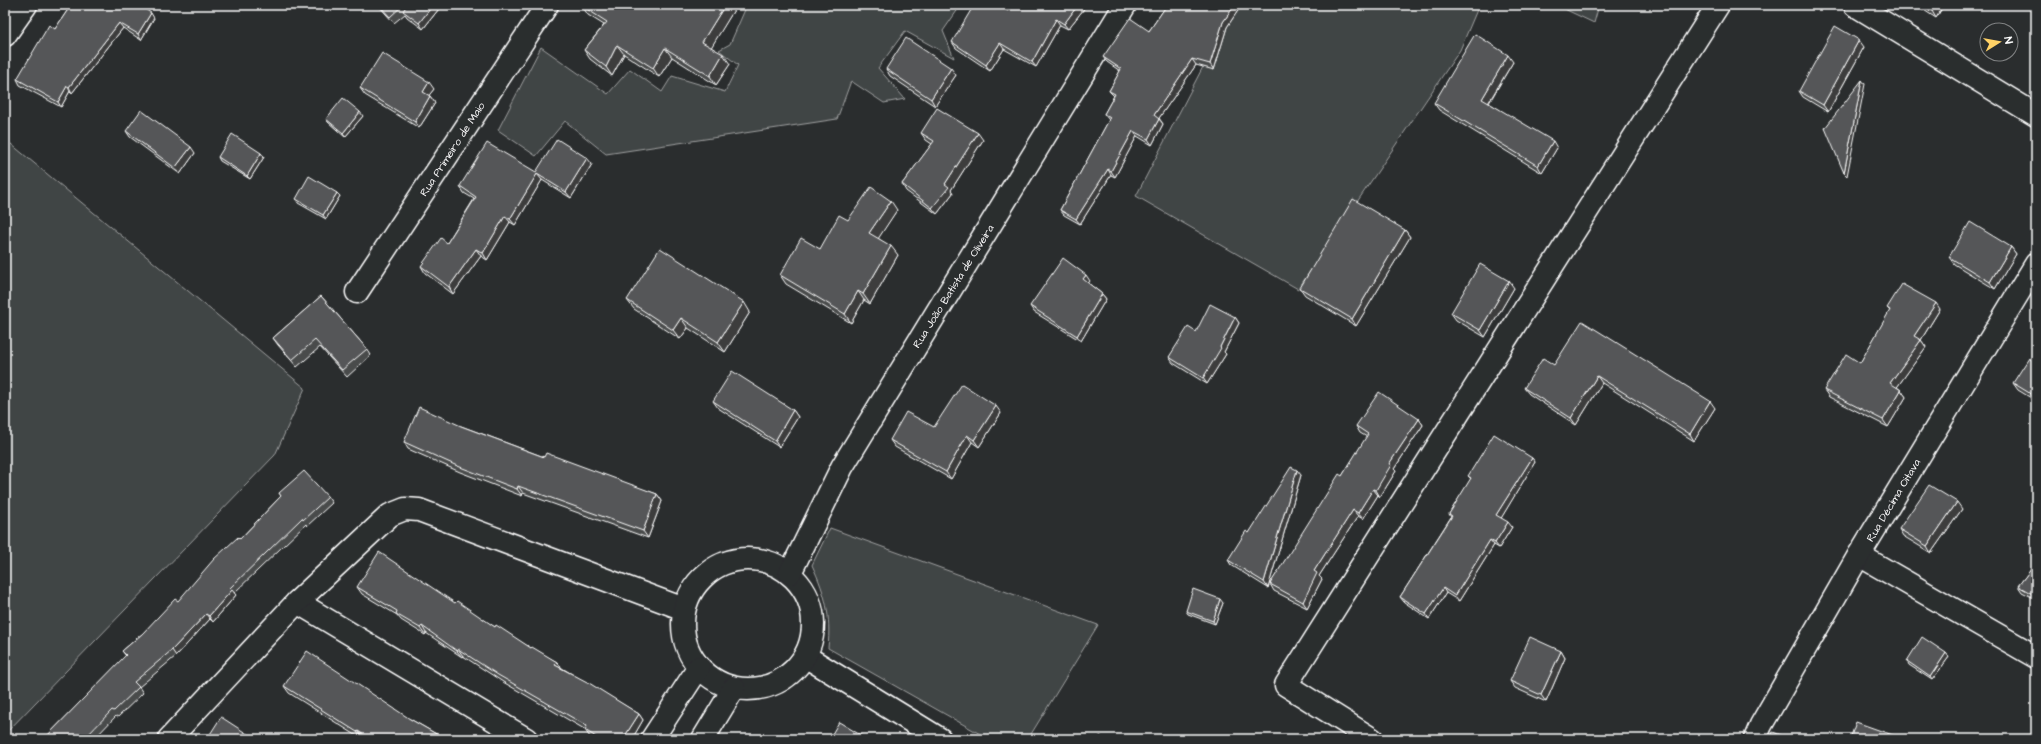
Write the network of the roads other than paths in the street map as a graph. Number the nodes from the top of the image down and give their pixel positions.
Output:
1 (26, 5) edge
2 (547, 5) edge
3 (1125, 5) edge
4 (1718, 5) edge
5 (1855, 5) edge
6 (5, 35) edge
7 (2036, 115) edge
8 (2036, 264) edge
9 (357, 292) dead end
10 (1859, 554) junction
11 (790, 573) junction
12 (297, 602) junction
13 (684, 609) junction
14 (805, 656) junction
15 (2036, 657) edge
16 (699, 667) junction
17 (734, 688) junction
18 (169, 739) edge
19 (526, 739) edge
20 (652, 739) edge
21 (703, 739) edge
22 (940, 739) edge
23 (1372, 739) edge
24 (1755, 739) edge

1 - 6 street
2 - 9 street, Rua Primeiro de Maio
3 - 11 street, Rua João Batista de Oliveira
4 - 23 street
5 - 7 street
8 - 10 street, Rua Décima Oitava
10 - 15 street
10 - 24 street, Rua Décima Oitava
11 - 13 street
11 - 14 street
12 - 13 street
12 - 18 street
12 - 19 street
13 - 16 street
14 - 17 street
14 - 22 street
16 - 17 street
16 - 20 street
17 - 21 street

